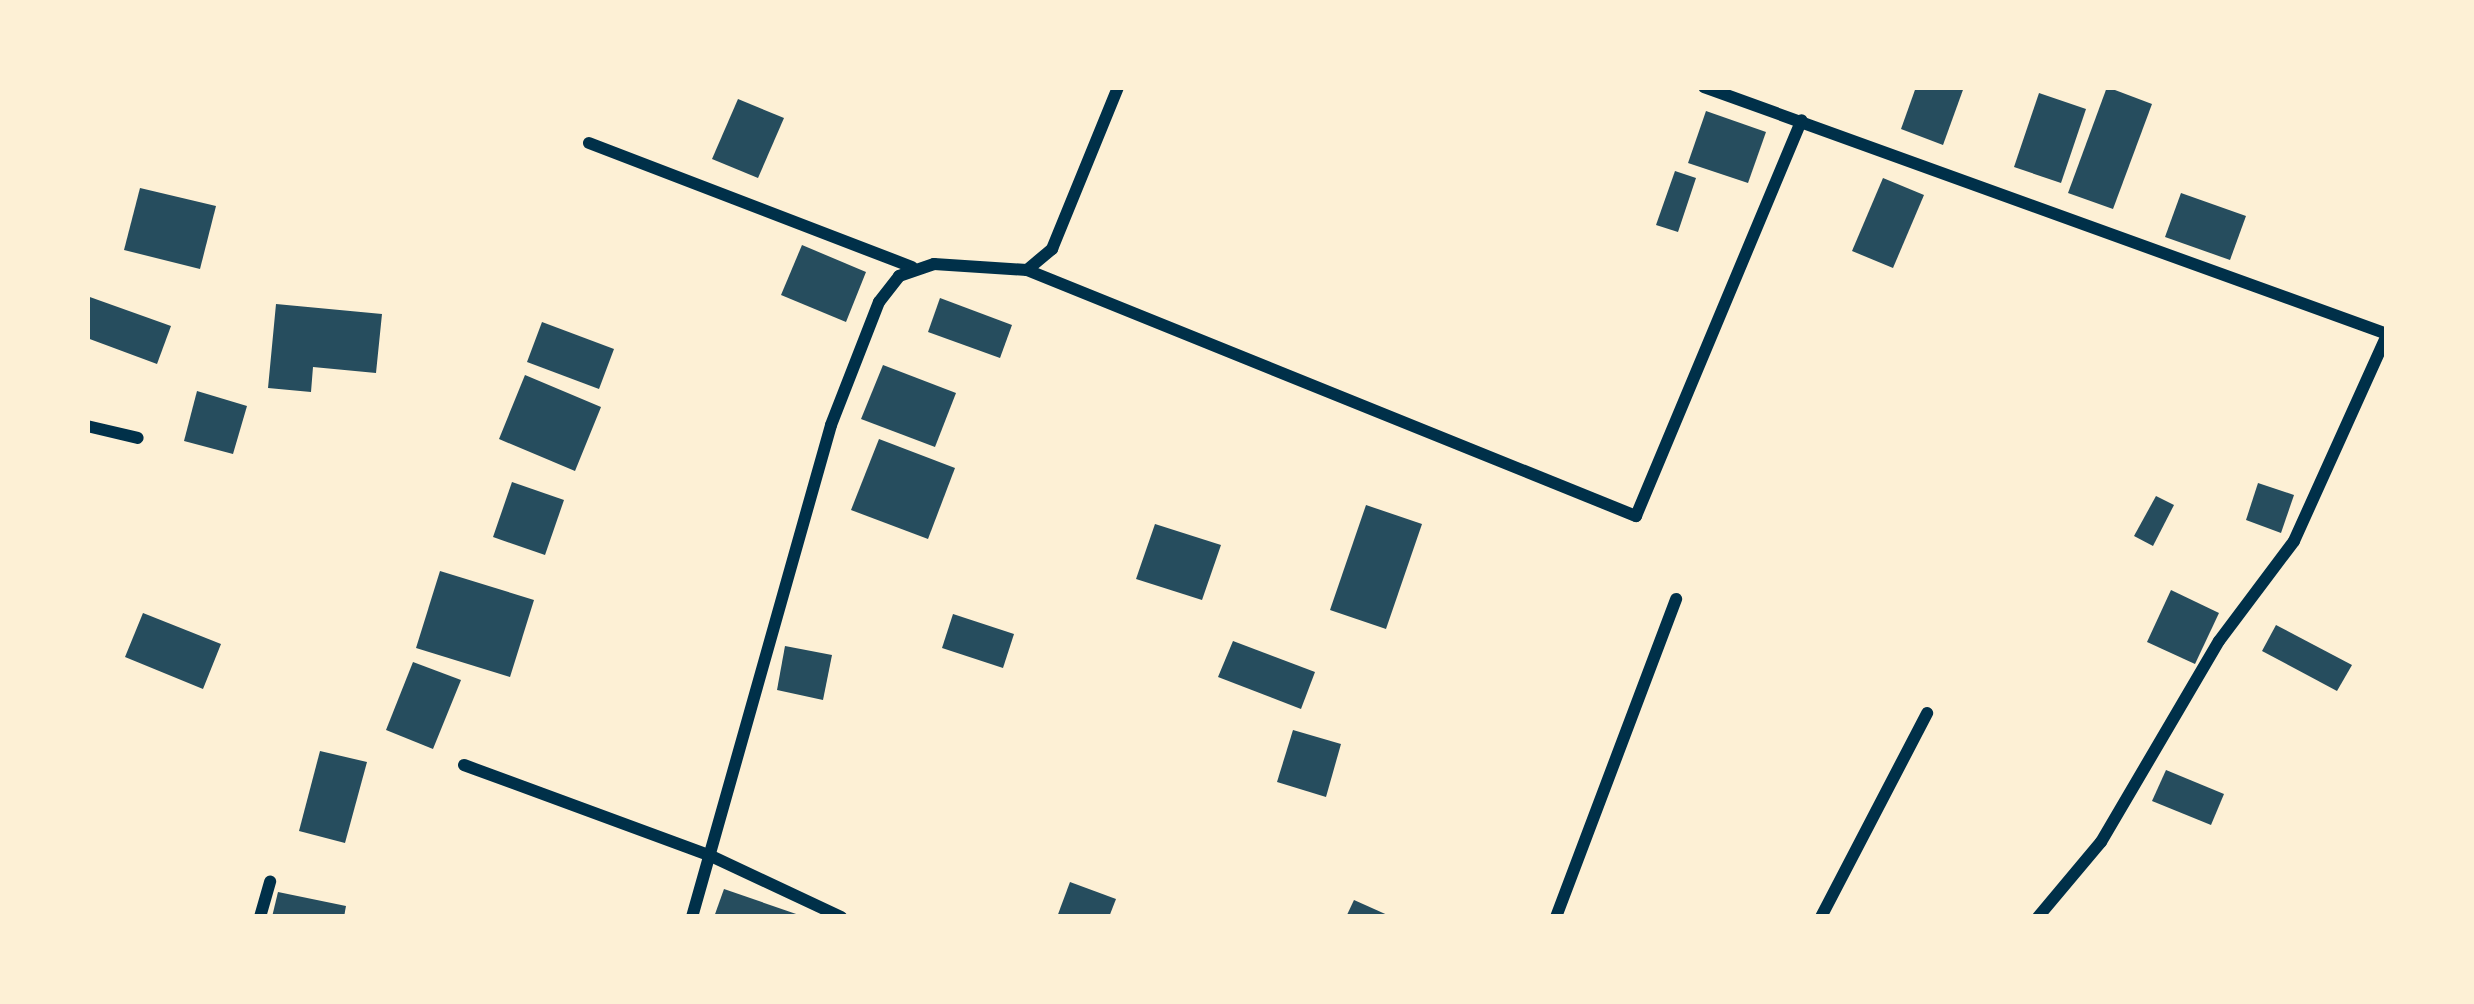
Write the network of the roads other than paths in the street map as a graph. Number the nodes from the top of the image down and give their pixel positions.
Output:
1 (1118, 87) edge
2 (1704, 87) edge
3 (1802, 120) junction
4 (590, 142) dead end
5 (912, 267) junction
6 (1027, 270) junction
7 (2387, 334) edge
8 (87, 426) edge
9 (138, 438) dead end
10 (1676, 599) dead end
11 (1927, 713) dead end
12 (464, 765) dead end
13 (711, 856) junction
14 (270, 881) dead end
15 (260, 917) edge
16 (692, 917) edge
17 (842, 917) edge
18 (1556, 917) edge
19 (1821, 917) edge
20 (2038, 917) edge

1 - 6 street
2 - 3 street
3 - 6 street
3 - 7 street
4 - 5 street
5 - 6 street
5 - 13 street
7 - 20 street
8 - 9 street
10 - 18 street
11 - 19 street
12 - 13 street
13 - 16 street
13 - 17 street
14 - 15 street

